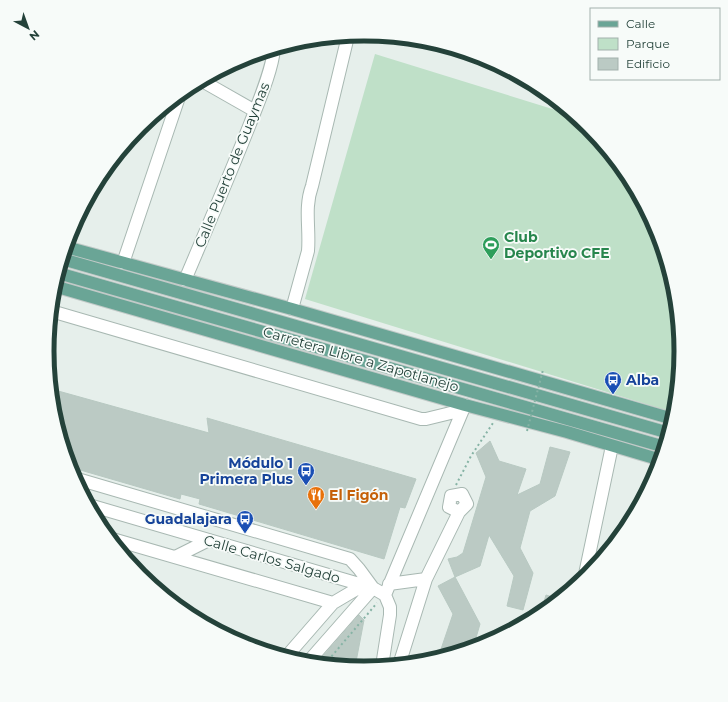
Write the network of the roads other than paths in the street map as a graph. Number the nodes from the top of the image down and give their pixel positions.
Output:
1 (347, 42) edge
2 (273, 55) edge
3 (207, 84) edge
4 (177, 104) edge
5 (255, 111) junction
6 (71, 248) edge
7 (68, 261) edge
8 (123, 263) junction
9 (64, 275) edge
10 (185, 280) junction
11 (61, 288) edge
12 (292, 309) junction
13 (57, 313) edge
14 (464, 408) junction
15 (666, 417) edge
16 (663, 431) edge
17 (659, 445) edge
18 (612, 446) junction
19 (655, 458) edge
20 (83, 481) edge
21 (451, 496) road end
22 (97, 507) edge
23 (209, 540) junction
24 (119, 541) edge
25 (175, 557) junction
26 (587, 566) edge
27 (426, 578) junction
28 (369, 588) junction
29 (387, 589) junction
30 (333, 603) junction
31 (291, 652) edge
32 (313, 656) edge
33 (401, 658) edge
34 (383, 660) edge

1 - 12 street
2 - 5 street, Calle Puerto de Guaymas
3 - 5 street
4 - 8 street
5 - 10 street, Calle Puerto de Guaymas
6 - 8 main road, Carretera Libre a Zapotlanejo
7 - 16 main road, Carretera Libre a Zapotlanejo
8 - 10 main road, Carretera Libre a Zapotlanejo
9 - 17 main road, Carretera Libre a Zapotlanejo
10 - 12 main road, Carretera Libre a Zapotlanejo
11 - 14 main road, Carretera Libre a Zapotlanejo
12 - 15 main road, Carretera Libre a Zapotlanejo
13 - 14 street
14 - 18 main road, Carretera Libre a Zapotlanejo
14 - 29 street
18 - 19 main road, Carretera Libre a Zapotlanejo
18 - 26 street
20 - 28 street
21 - 27 street
22 - 23 street, Calle Carlos Salgado
23 - 25 street
23 - 28 street, Calle Carlos Salgado
24 - 25 street
25 - 30 street
27 - 29 street
27 - 33 street
28 - 29 street, Calle Carlos Salgado
28 - 30 street
28 - 32 street
29 - 34 street
30 - 31 street

